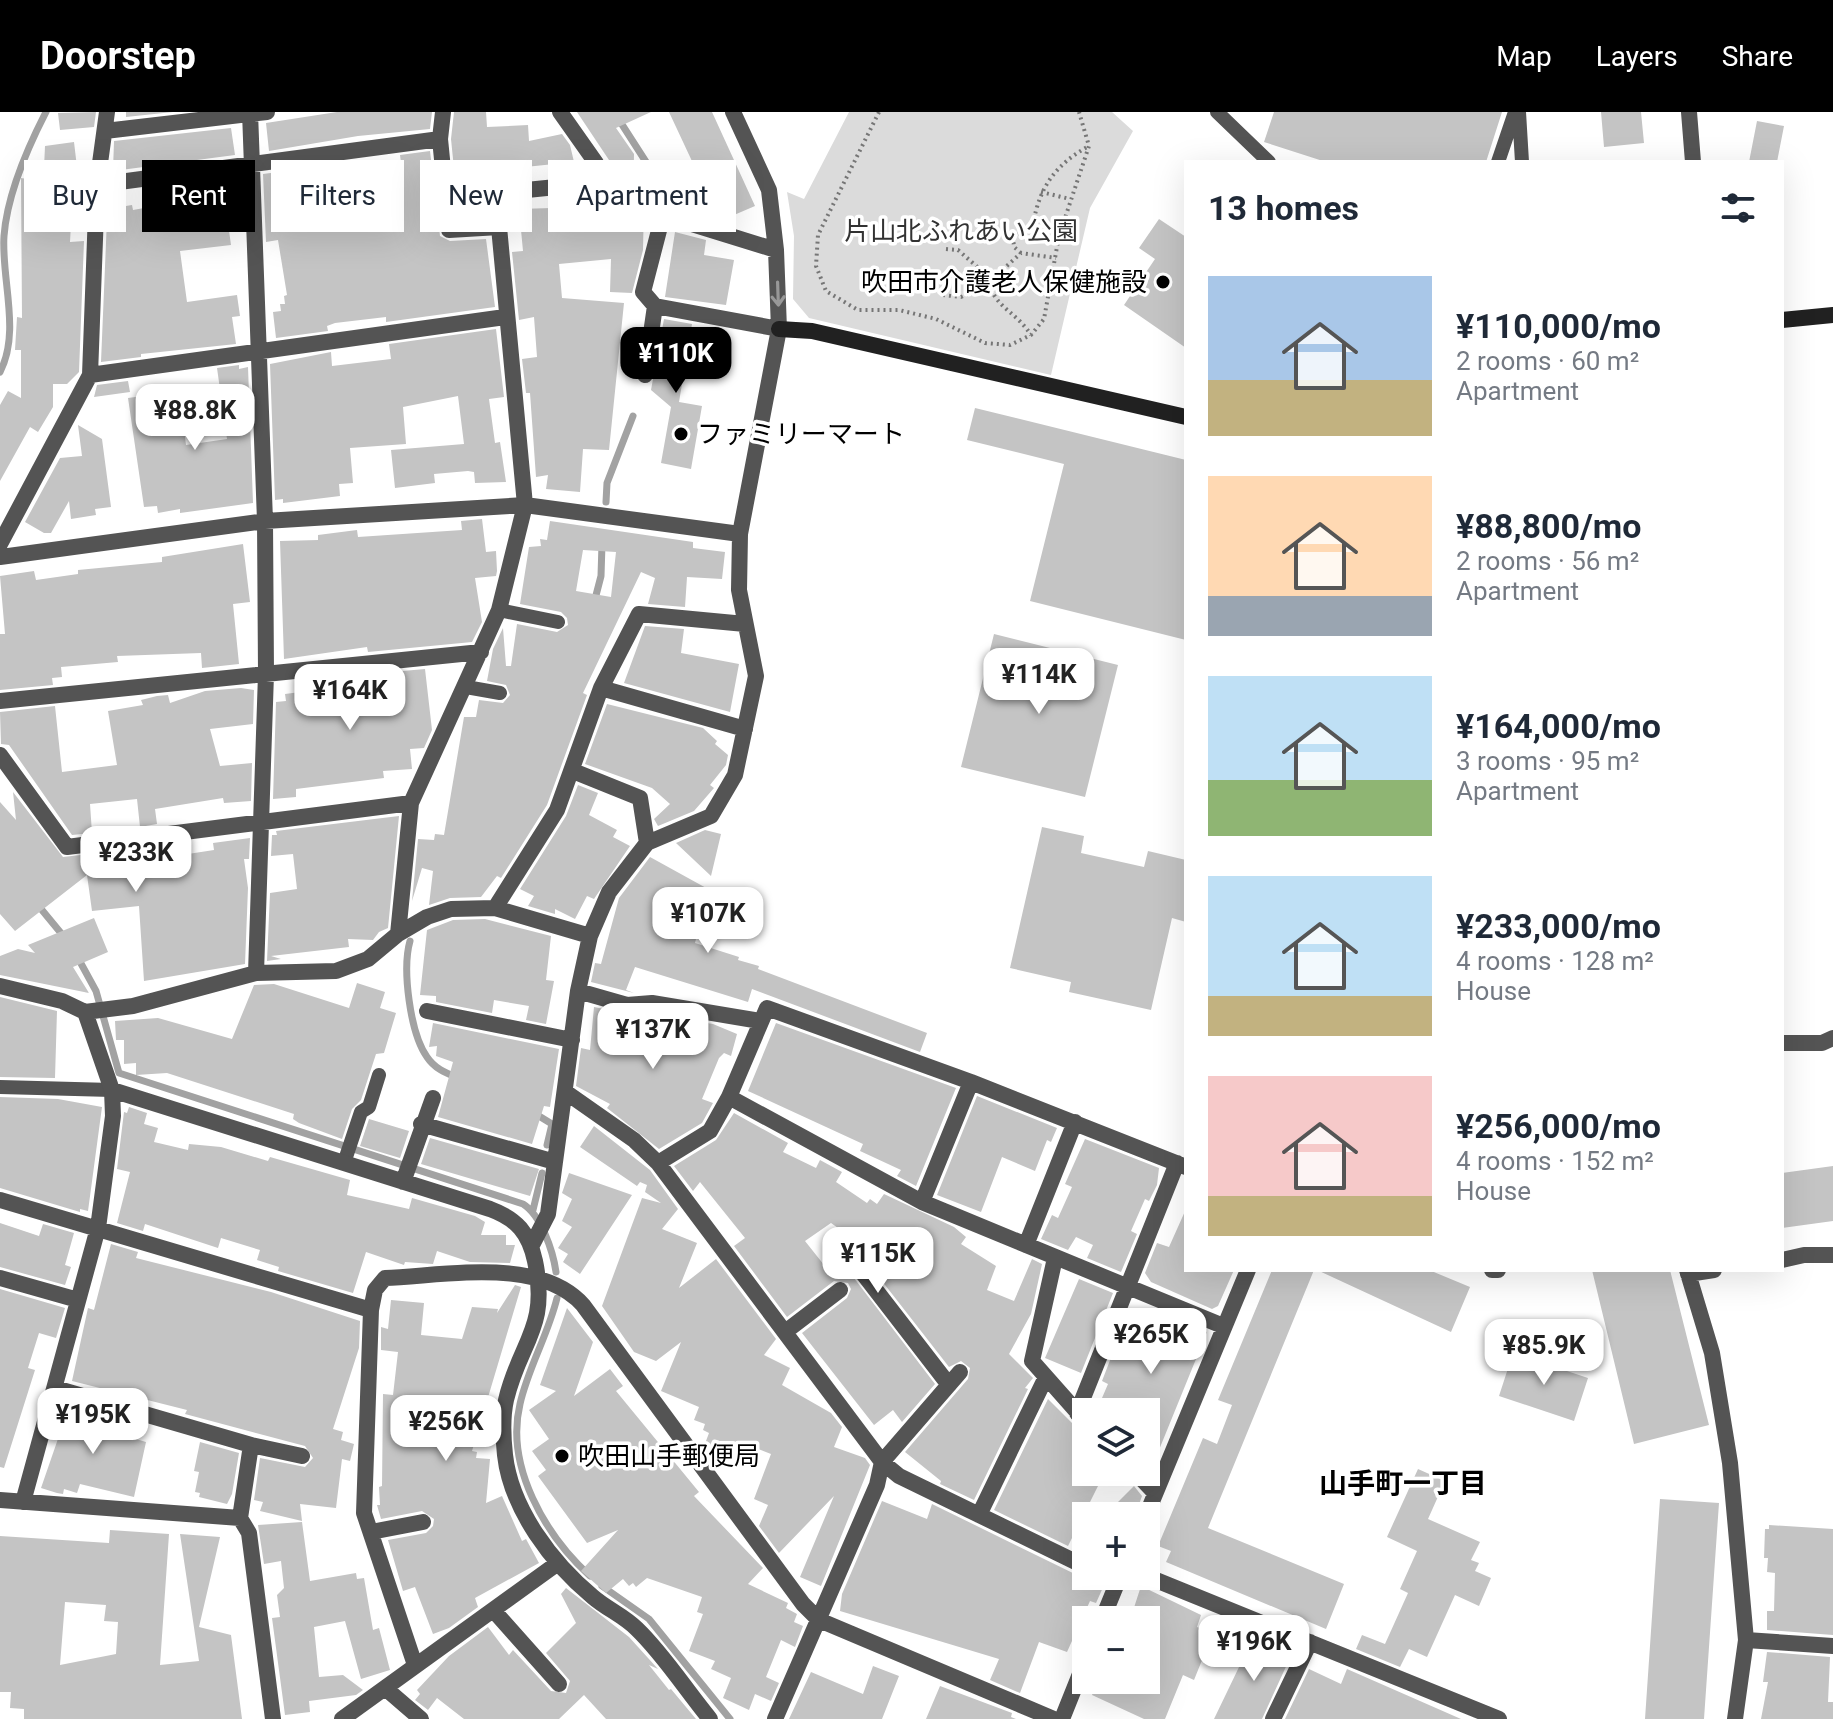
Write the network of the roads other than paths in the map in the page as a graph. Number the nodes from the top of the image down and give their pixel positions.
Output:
1 (107, 112) edge
2 (443, 112) edge
3 (560, 112) edge
4 (733, 112) edge
5 (1217, 112) edge
6 (1517, 112) edge
7 (1689, 112) edge
8 (256, 113) edge
9 (105, 131) junction
10 (440, 139) junction
11 (101, 160) edge
12 (253, 160) edge
13 (442, 160) edge
14 (1267, 160) edge
15 (1499, 160) edge
16 (1522, 160) edge
17 (1693, 160) edge
18 (255, 165) edge
19 (532, 189) edge
20 (255, 227) edge
21 (95, 232) edge
22 (499, 232) edge
23 (776, 250) junction
24 (655, 306) junction
25 (1833, 315) edge
26 (505, 317) junction
27 (1784, 320) edge
28 (779, 329) junction
29 (259, 351) junction
30 (90, 375) junction
31 (645, 375) dead end
32 (1184, 417) edge
33 (525, 505) junction
34 (265, 521) junction
35 (740, 534) junction
36 (0, 544) edge
37 (0, 557) edge
38 (499, 610) junction
39 (558, 622) dead end
40 (745, 624) junction
41 (481, 652) junction
42 (266, 674) junction
43 (466, 687) junction
44 (601, 688) junction
45 (500, 693) dead end
46 (0, 701) edge
47 (745, 729) junction
48 (0, 755) edge
49 (573, 771) junction
50 (411, 803) junction
51 (262, 820) junction
52 (647, 843) junction
53 (495, 908) junction
54 (398, 934) junction
55 (590, 936) junction
56 (256, 973) junction
57 (0, 986) edge
58 (578, 991) junction
59 (89, 1010) junction
60 (427, 1011) dead end
61 (760, 1021) junction
62 (1833, 1038) edge
63 (572, 1040) junction
64 (1784, 1043) edge
65 (379, 1075) dead end
66 (971, 1082) junction
67 (0, 1087) edge
68 (112, 1090) junction
69 (567, 1093) junction
70 (729, 1097) junction
71 (433, 1098) dead end
72 (1075, 1122) junction
73 (421, 1124) junction
74 (345, 1159) junction
75 (555, 1162) junction
76 (658, 1163) junction
77 (1181, 1165) edge
78 (404, 1178) junction
79 (0, 1200) edge
80 (922, 1202) junction
81 (98, 1228) junction
82 (538, 1235) junction
83 (1026, 1245) junction
84 (1833, 1255) edge
85 (851, 1258) dead end
86 (1055, 1258) junction
87 (1784, 1260) edge
88 (1247, 1272) edge
89 (1688, 1272) edge
90 (538, 1277) junction
91 (0, 1278) edge
92 (1128, 1288) junction
93 (840, 1290) dead end
94 (78, 1300) junction
95 (371, 1310) junction
96 (1223, 1326) junction
97 (785, 1332) junction
98 (1045, 1379) junction
99 (55, 1388) junction
100 (1089, 1398) edge
101 (1072, 1407) edge
102 (251, 1445) junction
103 (302, 1456) dead end
104 (882, 1462) junction
105 (1148, 1486) edge
106 (1155, 1493) junction
107 (0, 1500) edge
108 (23, 1502) junction
109 (1151, 1502) edge
110 (979, 1515) junction
111 (240, 1518) junction
112 (423, 1522) dead end
113 (371, 1532) junction
114 (1072, 1560) edge
115 (558, 1563) junction
116 (1160, 1582) edge
117 (494, 1611) junction
118 (819, 1620) junction
119 (1746, 1640) junction
120 (1310, 1642) junction
121 (1833, 1646) edge
122 (415, 1665) junction
123 (559, 1684) dead end
124 (385, 1688) junction
125 (1072, 1694) edge
126 (273, 1719) edge
127 (342, 1719) edge
128 (421, 1719) edge
129 (710, 1719) edge
130 (775, 1719) edge
131 (1054, 1719) edge
132 (1062, 1719) edge
133 (1273, 1719) edge
134 (1499, 1719) edge
135 (1735, 1719) edge

1 - 9 street
2 - 10 street
3 - 19 street
4 - 23 street
5 - 14 lane
6 - 15 lane
6 - 16 lane
7 - 17 street
8 - 9 street
8 - 12 street
9 - 11 street
10 - 13 street
10 - 18 street
20 - 29 street
21 - 30 street
22 - 26 street
23 - 24 street
23 -> 28 street
24 - 28 street
24 - 31 street
25 - 27 street
26 - 29 street
26 - 33 street
28 - 32 street
28 - 35 street
29 - 30 street
29 - 34 street
30 - 36 street
33 - 34 street
33 - 35 street
33 - 38 street
34 - 37 street
34 - 42 street
35 - 40 street
38 - 39 lane
38 - 41 street
40 - 44 street
40 - 47 street
41 - 42 street
41 - 43 street
42 - 46 street
42 - 51 street
43 - 45 lane
43 - 50 street
44 - 47 street
44 - 49 street
47 - 52 street
48 - 51 street
49 - 52 street
49 - 53 street
50 - 51 street
50 - 54 street
51 - 56 street
52 - 55 street
53 - 54 street
53 - 55 street
54 - 56 street
55 - 58 street
56 - 59 street
57 - 59 street
58 - 61 street
58 - 63 street
59 - 68 street
60 - 63 street
61 - 66 street
61 - 70 street
62 - 64 street
63 - 69 street
65 - 74 lane
66 - 72 street
66 - 80 street
67 - 68 lane
68 - 74 street
68 - 81 street
69 - 75 street
69 - 76 street
70 - 76 street
70 - 80 street
71 - 73 street
72 - 77 street
72 - 83 street
73 - 75 street
73 - 78 street
74 - 78 street
75 - 82 street
76 - 97 street
77 - 92 street
78 - 82 street
79 - 81 street
80 - 83 street
81 - 94 street
81 - 95 street
82 - 90 street
83 - 86 street
84 - 87 street
85 - 104 street
86 - 92 street
86 - 98 street
88 - 96 street
89 - 119 street
90 - 95 street
90 - 115 street
90 - 118 street
91 - 94 street
92 - 96 street
92 - 100 street
93 - 97 street
94 - 99 street
95 - 113 street
96 - 106 street
97 - 104 street
98 - 101 street
98 - 110 street
99 - 102 street
99 - 108 street
102 - 103 street
102 - 111 street
104 - 110 street
104 - 118 street
105 - 106 street
106 - 109 street
107 - 108 street
108 - 111 street
110 - 114 street
111 - 126 street
112 - 113 street
113 - 122 street
115 - 117 street
115 - 129 street
116 - 120 street
117 - 122 street
117 - 123 street
118 - 130 street
118 - 131 street
119 - 121 street
119 - 135 street
120 - 133 street
120 - 134 street
122 - 124 street
124 - 127 street
124 - 128 street
125 - 132 street

